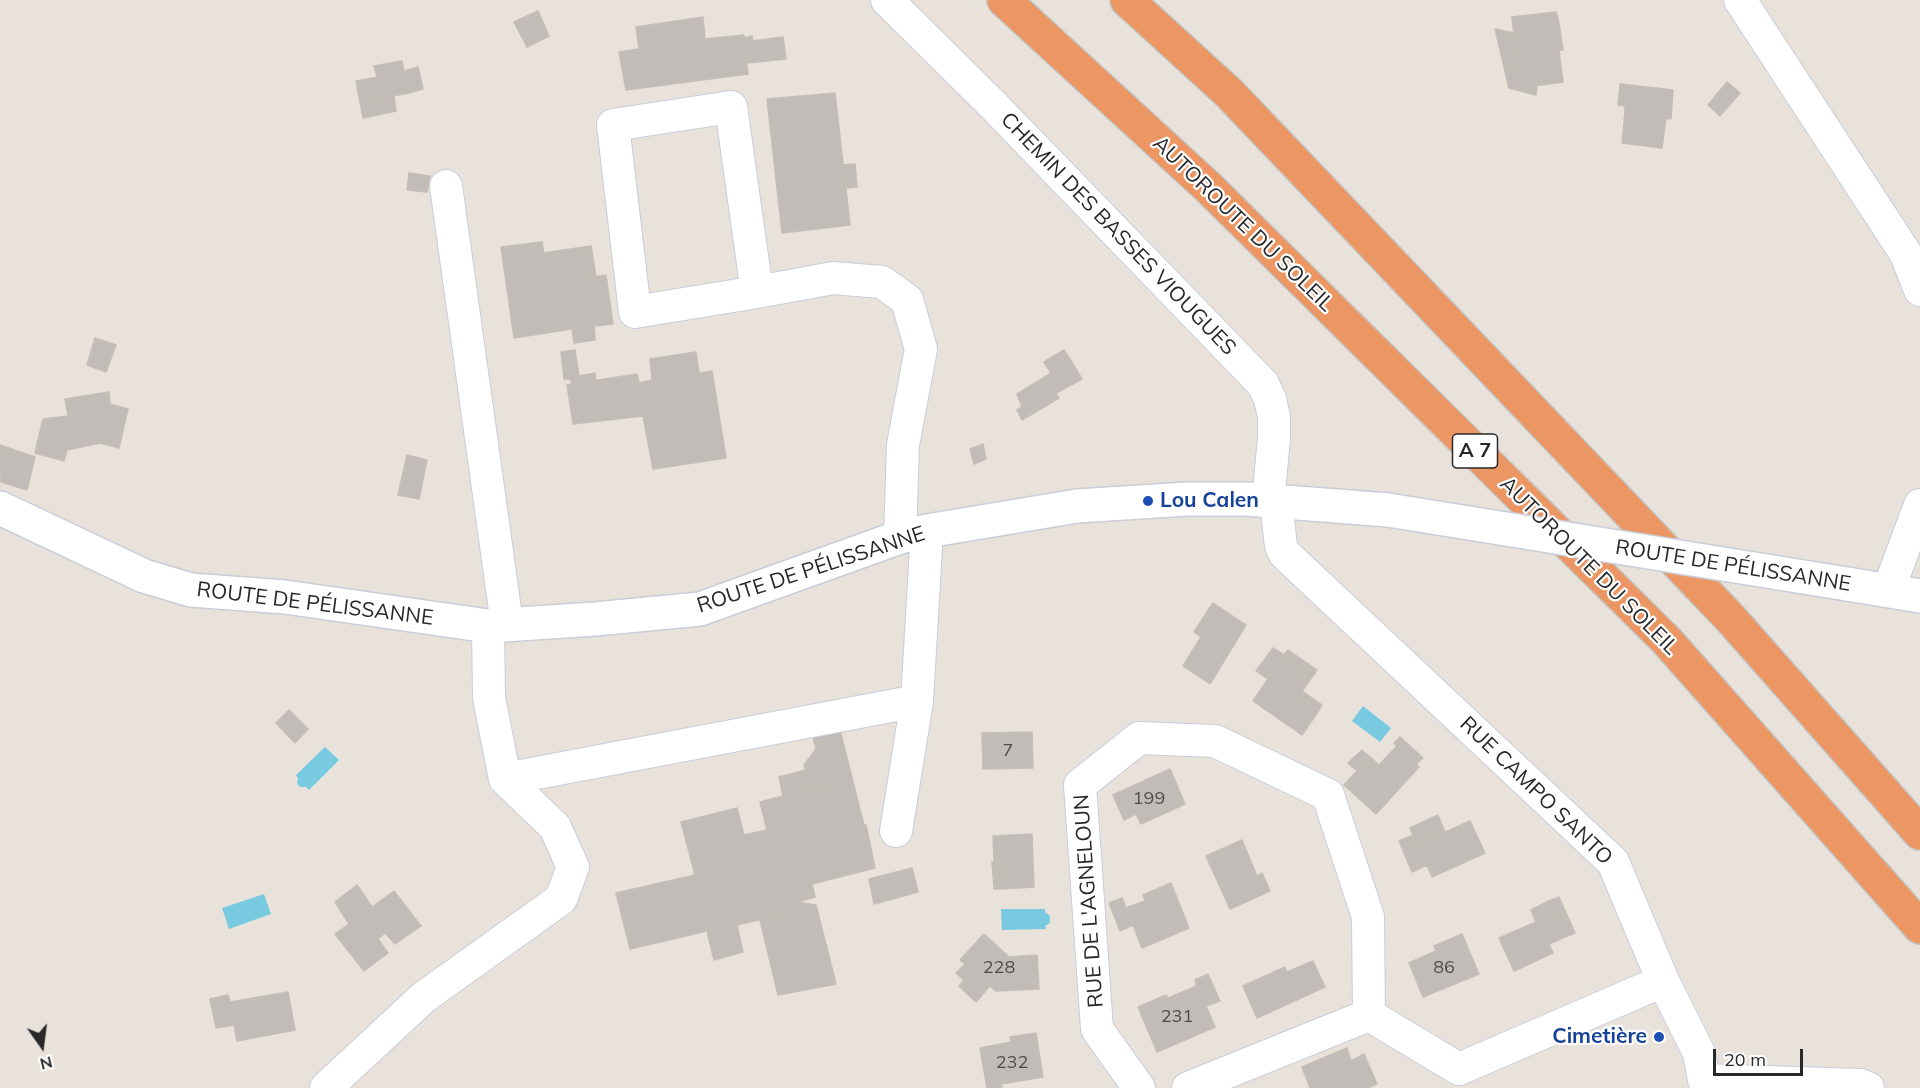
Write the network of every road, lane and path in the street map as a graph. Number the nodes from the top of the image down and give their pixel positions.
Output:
1 (887, 0) edge
2 (1004, 0) edge
3 (1127, 0) edge
4 (1740, 0) edge
5 (446, 186) dead end
6 (1920, 290) edge
7 (757, 292) junction
8 (1272, 502) junction
9 (1920, 505) edge
10 (0, 508) edge
11 (913, 534) junction
12 (1888, 591) junction
13 (1920, 596) edge
14 (497, 625) junction
15 (917, 701) junction
16 (505, 779) junction
17 (896, 831) dead end
18 (1920, 832) edge
19 (1920, 927) edge
20 (1663, 981) junction
21 (1369, 1016) junction
22 (1706, 1084) edge
23 (326, 1088) edge
24 (1139, 1088) edge
25 (1188, 1088) edge
26 (1868, 1088) edge

1 - 8 street, CHEMIN DES BASSES VIOUGUES
2 - 19 highway, AUTOROUTE DU SOLEIL / A 7
3 - 18 highway
4 - 6 street
5 - 14 street
7 - 7 street
7 - 11 street
8 - 11 street, ROUTE DE PÉLISSANNE
8 - 12 street, ROUTE DE PÉLISSANNE, bridge
8 - 20 street, RUE CAMPO SANTO
9 - 12 street
10 - 14 street, ROUTE DE PÉLISSANNE
11 - 14 street, ROUTE DE PÉLISSANNE
11 - 15 street
12 - 13 street, ROUTE DE PÉLISSANNE
14 - 16 street
15 - 16 street
15 - 17 street
16 - 23 street
20 - 21 street
20 - 22 street, RUE CAMPO SANTO
21 - 24 street, RUE DE L'AGNELOUN
21 - 25 street
22 - 26 street, RUE CAMPO SANTO

